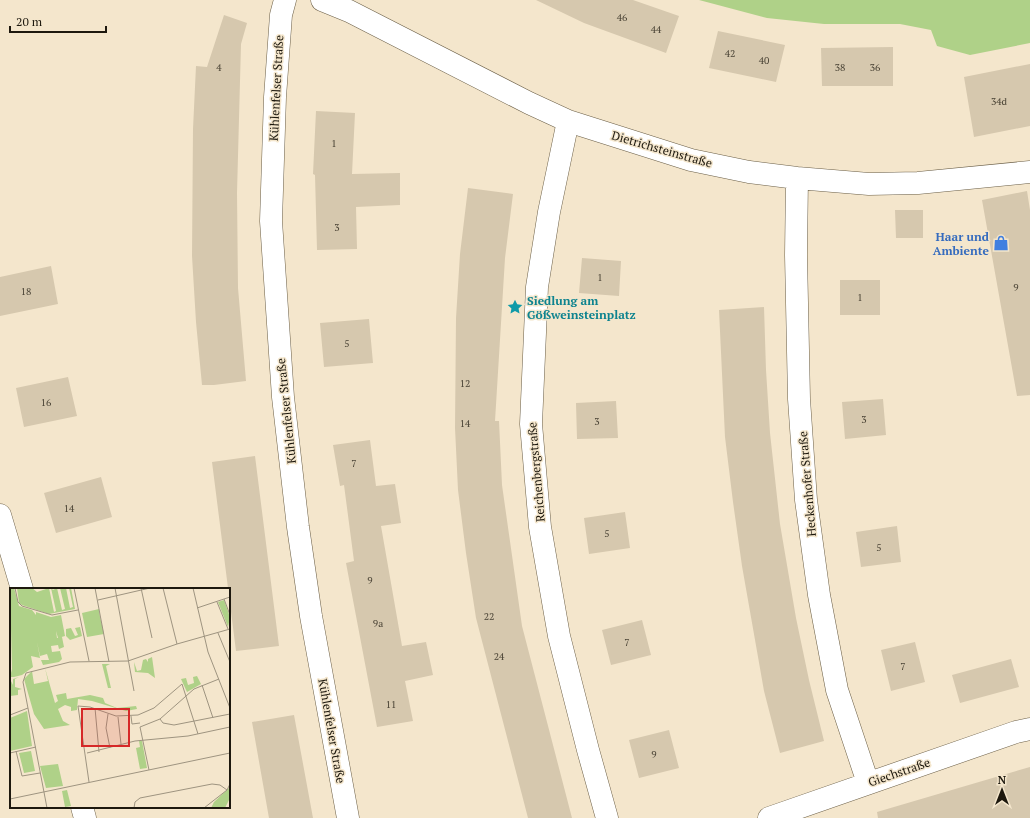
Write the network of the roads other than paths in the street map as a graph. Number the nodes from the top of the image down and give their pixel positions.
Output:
1 (285, 0) edge
2 (322, 0) edge
3 (568, 121) junction
4 (1030, 172) edge
5 (797, 178) junction
6 (0, 515) edge
7 (22, 588) edge
8 (1030, 729) edge
9 (868, 783) junction
10 (82, 808) edge
11 (85, 818) edge
12 (348, 818) edge
13 (607, 818) edge
14 (769, 818) edge

1 - 12 street, Kühlenfelser Straße
2 - 3 street, Dietrichsteinstraße
3 - 5 street, Dietrichsteinstraße
3 - 13 street, Reichenbergstraße
4 - 5 street, Dietrichsteinstraße
5 - 9 street, Heckenhofer Straße
6 - 7 street
8 - 9 street, Giechstraße
9 - 14 street, Giechstraße
10 - 11 street

